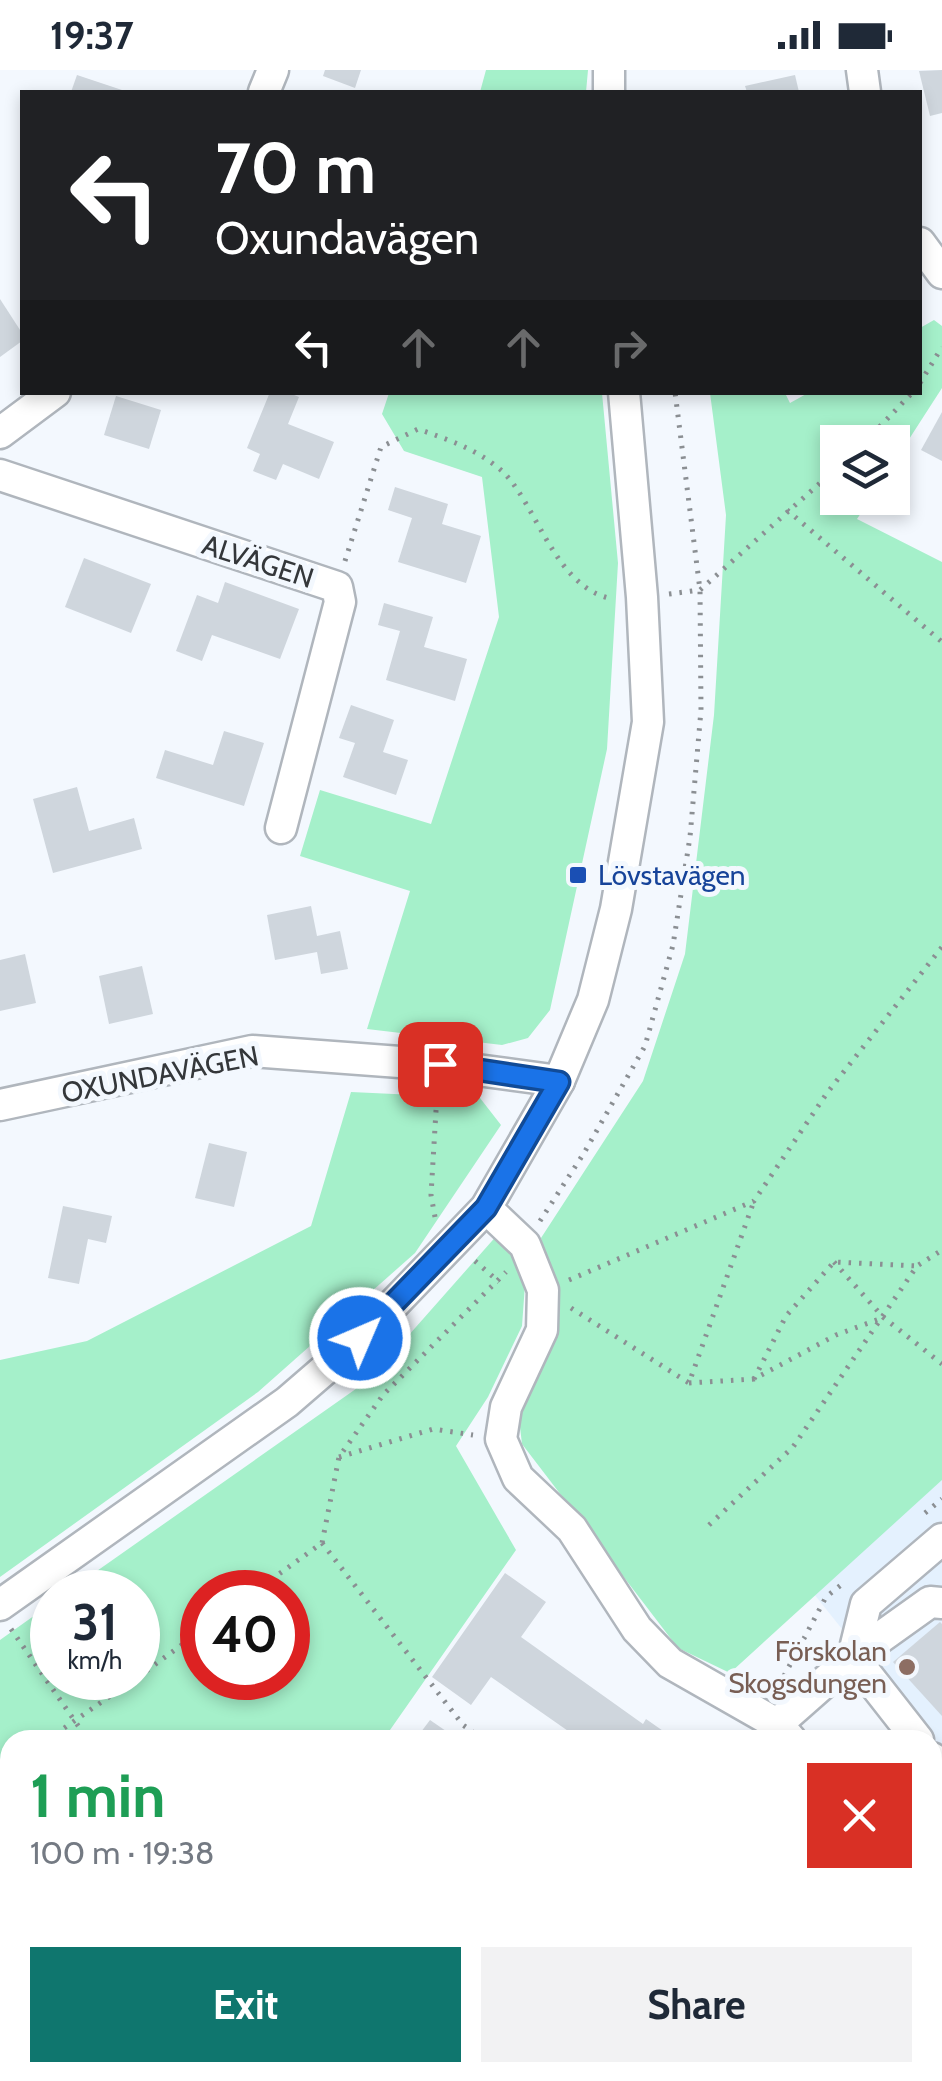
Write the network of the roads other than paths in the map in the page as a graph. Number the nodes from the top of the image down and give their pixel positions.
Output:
1 (922, 246) edge
2 (942, 274) edge
3 (51, 395) edge
4 (624, 395) edge
5 (0, 433) edge
6 (0, 475) edge
7 (281, 828) dead end
8 (559, 1082) junction
9 (0, 1104) edge
10 (486, 1208) junction
11 (942, 1539) edge
12 (942, 1603) edge
13 (0, 1605) edge
14 (853, 1656) junction
15 (769, 1730) edge
16 (910, 1730) edge

1 - 2 street
3 - 5 street
4 - 8 street
6 - 7 street, ALVÄGEN
8 - 9 street, OXUNDAVÄGEN
8 - 10 street
10 - 13 street
10 - 15 street
11 - 14 street
12 - 14 street
14 - 15 street
14 - 16 street

